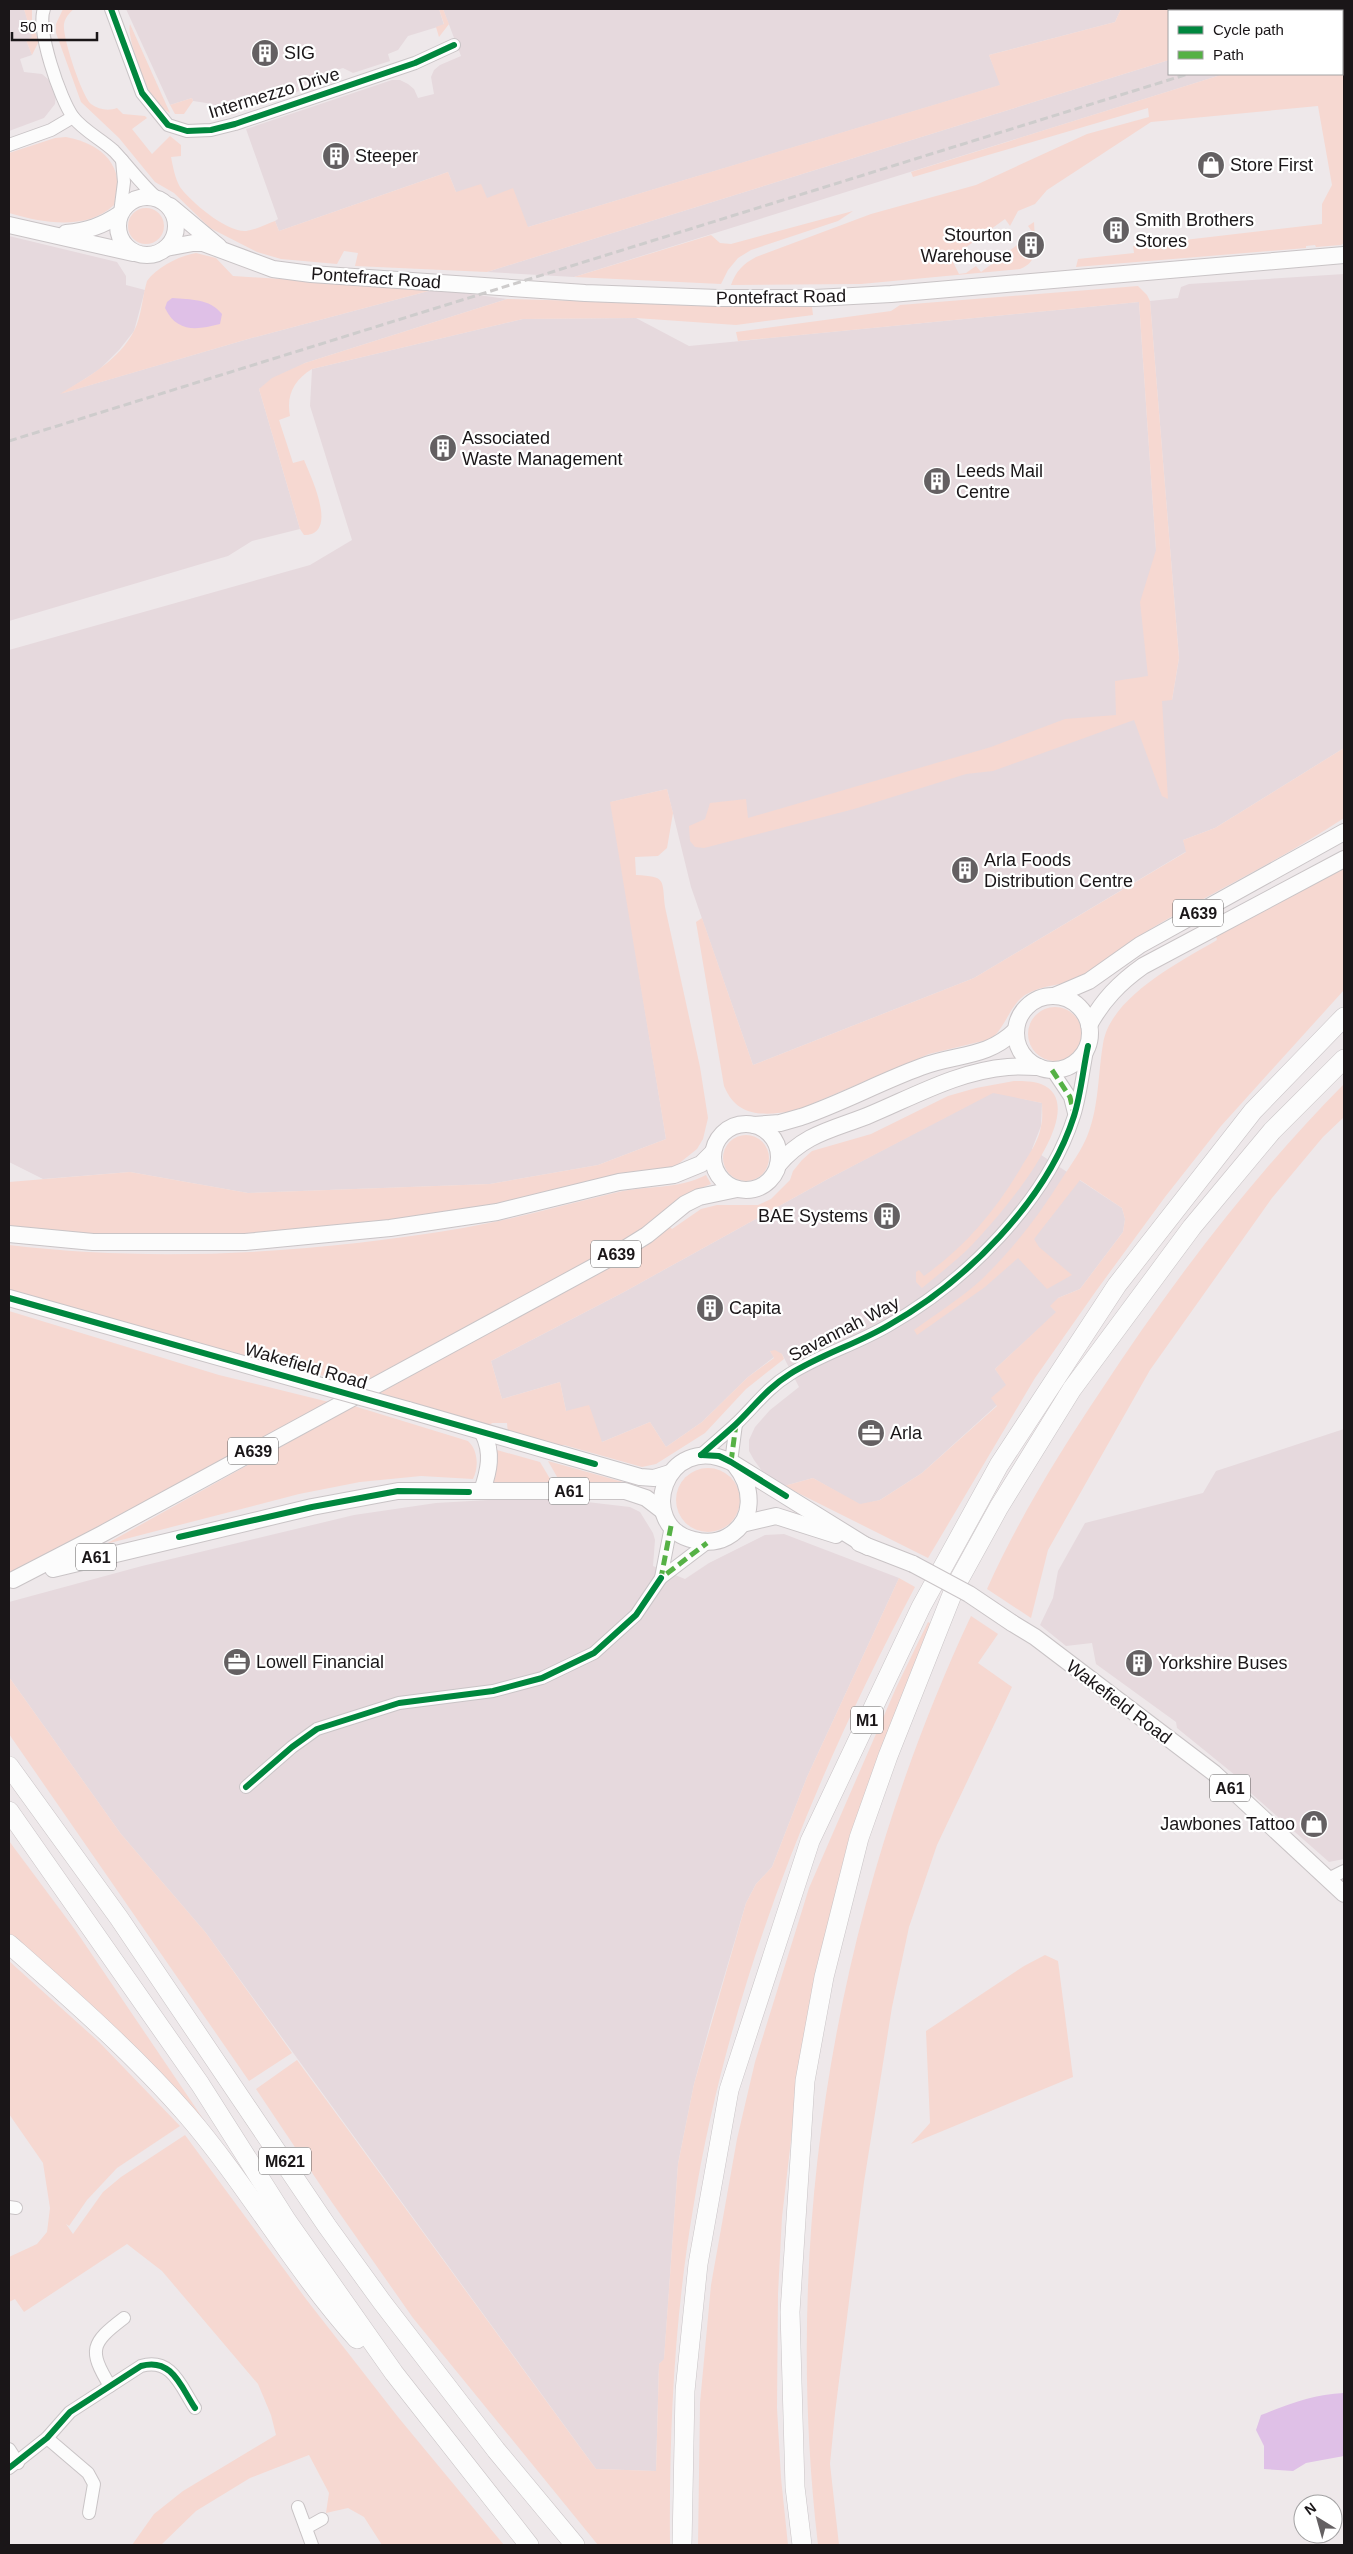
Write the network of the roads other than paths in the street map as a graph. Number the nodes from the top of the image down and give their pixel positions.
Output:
1 (44, 9) edge
2 (110, 9) edge
3 (454, 45) dead end
4 (73, 117) junction
5 (9, 145) edge
6 (122, 160) junction
7 (162, 201) junction
8 (120, 213) junction
9 (9, 225) edge
10 (56, 234) junction
11 (166, 248) junction
12 (220, 248) junction
13 (135, 253) junction
14 (1344, 255) edge
15 (1344, 832) edge
16 (1344, 858) edge
17 (1054, 996) junction
18 (1344, 1017) edge
19 (1089, 1025) junction
20 (1016, 1030) junction
21 (1088, 1046) junction
22 (1344, 1059) edge
23 (1045, 1069) junction
24 (1075, 1115) junction
25 (754, 1125) junction
26 (713, 1152) junction
27 (778, 1165) junction
28 (737, 1189) junction
29 (9, 1234) edge
30 (9, 1298) edge
31 (736, 1424) junction
32 (483, 1433) junction
33 (701, 1454) junction
34 (733, 1464) junction
35 (670, 1473) junction
36 (482, 1491) junction
37 (667, 1518) junction
38 (742, 1524) junction
39 (707, 1543) junction
40 (868, 1547) junction
41 (661, 1578) junction
42 (11, 1581) edge
43 (9, 1766) edge
44 (246, 1787) dead end
45 (9, 1811) edge
46 (1337, 1875) edge
47 (1344, 1894) edge
48 (9, 1944) edge
49 (124, 2318) dead end
50 (110, 2386) junction
51 (196, 2408) dead end
52 (423, 2412) junction
53 (46, 2438) junction
54 (9, 2449) edge
55 (13, 2465) edge
56 (298, 2507) dead end
57 (89, 2513) dead end
58 (322, 2519) dead end
59 (306, 2528) junction
60 (312, 2545) edge
61 (529, 2545) edge
62 (575, 2545) edge
63 (682, 2545) edge
64 (802, 2545) edge

1 - 4 street
2 - 3 street, Intermezzo Drive
4 - 5 street
4 - 6 street
6 - 7 street
6 - 8 street
7 - 8 main road
7 - 11 main road
7 - 12 main road, Pontefract Road
8 - 10 main road
8 - 13 main road
9 - 10 main road
10 - 13 main road
11 - 12 main road, Pontefract Road
11 - 13 main road
12 - 14 main road, Pontefract Road
15 - 17 main road, A639
16 - 19 main road, A639
17 - 19 main road
17 - 20 main road
18 - 63 highway, M1
19 - 21 main road
20 - 23 main road
20 - 25 main road
21 - 23 main road
21 - 24 street, Savannah Way
22 - 64 highway, M1
23 - 24 street
23 - 27 main road
24 - 31 street, Savannah Way
25 - 26 main road
25 - 27 main road
26 - 28 main road
26 - 29 main road
27 - 28 main road
28 - 42 main road, A639
30 - 32 main road, Wakefield Road / A61, bridge
31 - 33 street, Savannah Way
31 - 34 street
32 - 35 main road, Wakefield Road / A61
32 - 36 main road
33 - 34 main road, Wakefield Road / A61
33 - 35 main road, Wakefield Road / A61
34 - 38 main road
34 - 40 main road, Wakefield Road / A61
35 - 37 main road
36 - 37 main road, A61
36 - 42 main road, A61
37 - 39 main road, A61
37 - 41 street
38 - 39 main road, Wakefield Road / A61
38 - 40 main road, Wakefield Road / A61
39 - 41 street
40 - 46 main road, Wakefield Road / A61, bridge
41 - 44 street
43 - 62 highway, M621
45 - 52 highway, M621
46 - 47 main road, Wakefield Road / A61
48 - 52 highway, M621
49 - 50 street
50 - 51 street
50 - 53 street
52 - 61 highway, M621
53 - 55 street
53 - 57 street
54 - 55 street
56 - 59 street
58 - 59 street
59 - 60 street

